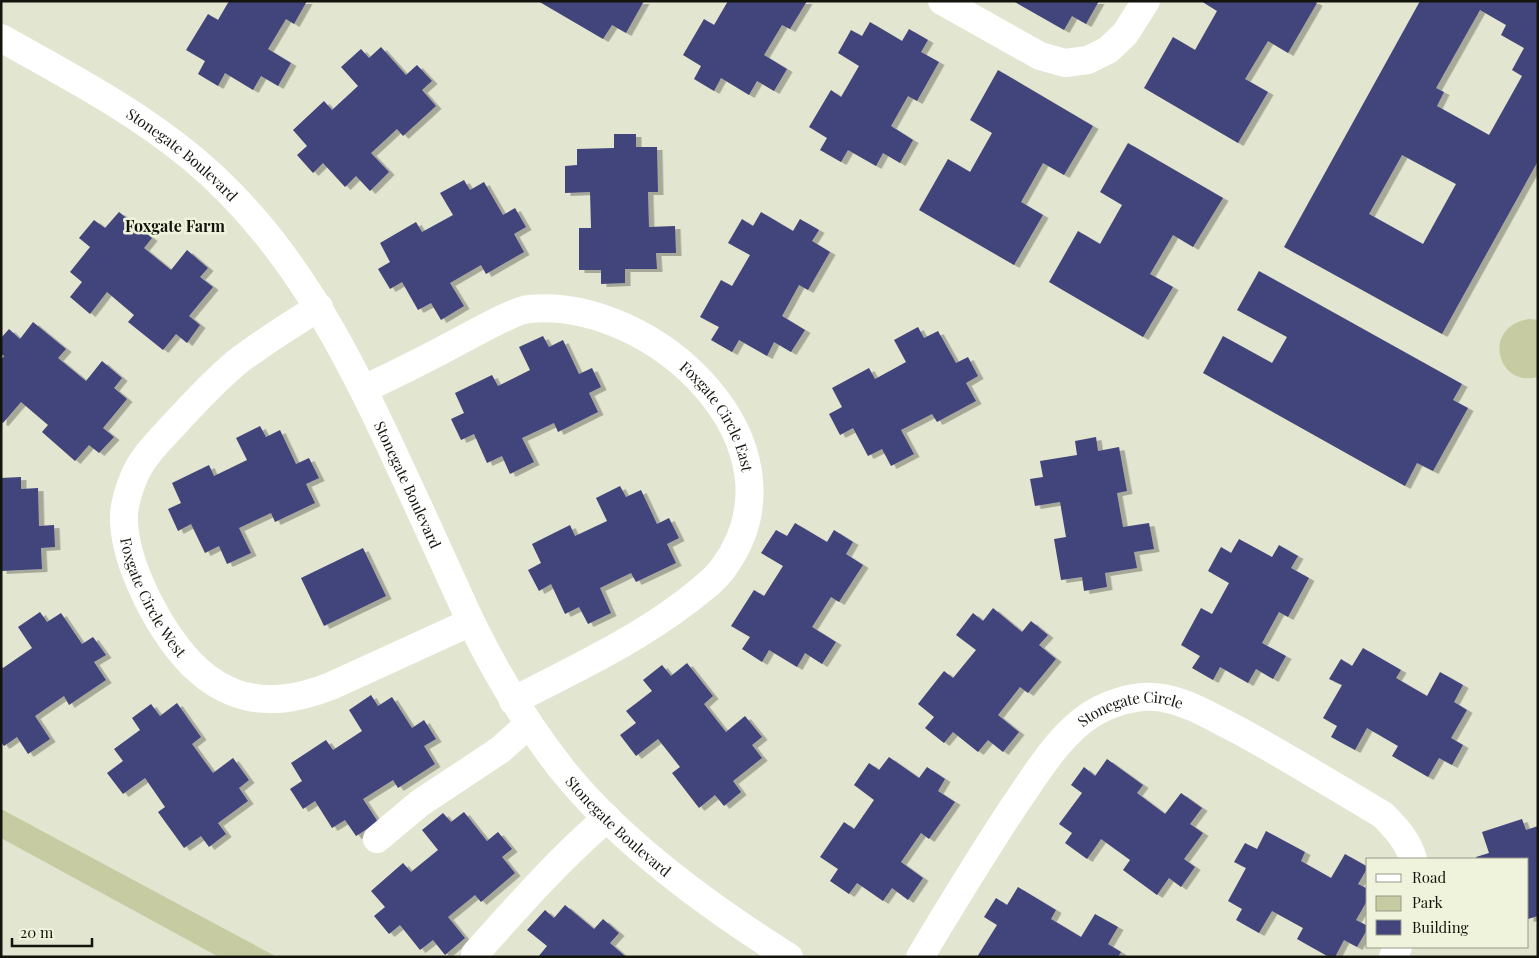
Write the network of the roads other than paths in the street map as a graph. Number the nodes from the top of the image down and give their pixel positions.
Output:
1 (942, 1) edge
2 (1146, 1) edge
3 (1, 38) edge
4 (319, 307) junction
5 (364, 389) junction
6 (471, 622) junction
7 (513, 701) junction
8 (529, 724) junction
9 (607, 818) junction
10 (378, 839) dead end
11 (1412, 858) edge
12 (475, 954) dead end
13 (789, 957) edge
14 (920, 957) edge

1 - 2 street
3 - 4 street, Stonegate Boulevard
4 - 5 street, Stonegate Boulevard
4 - 6 street, Foxgate Circle West
5 - 6 street, Stonegate Boulevard
5 - 7 street, Foxgate Circle East
6 - 7 street, Stonegate Boulevard
7 - 8 street, Stonegate Boulevard
8 - 9 street, Stonegate Boulevard
8 - 10 street
9 - 12 street
9 - 13 street, Stonegate Boulevard
11 - 14 street, Stonegate Circle

